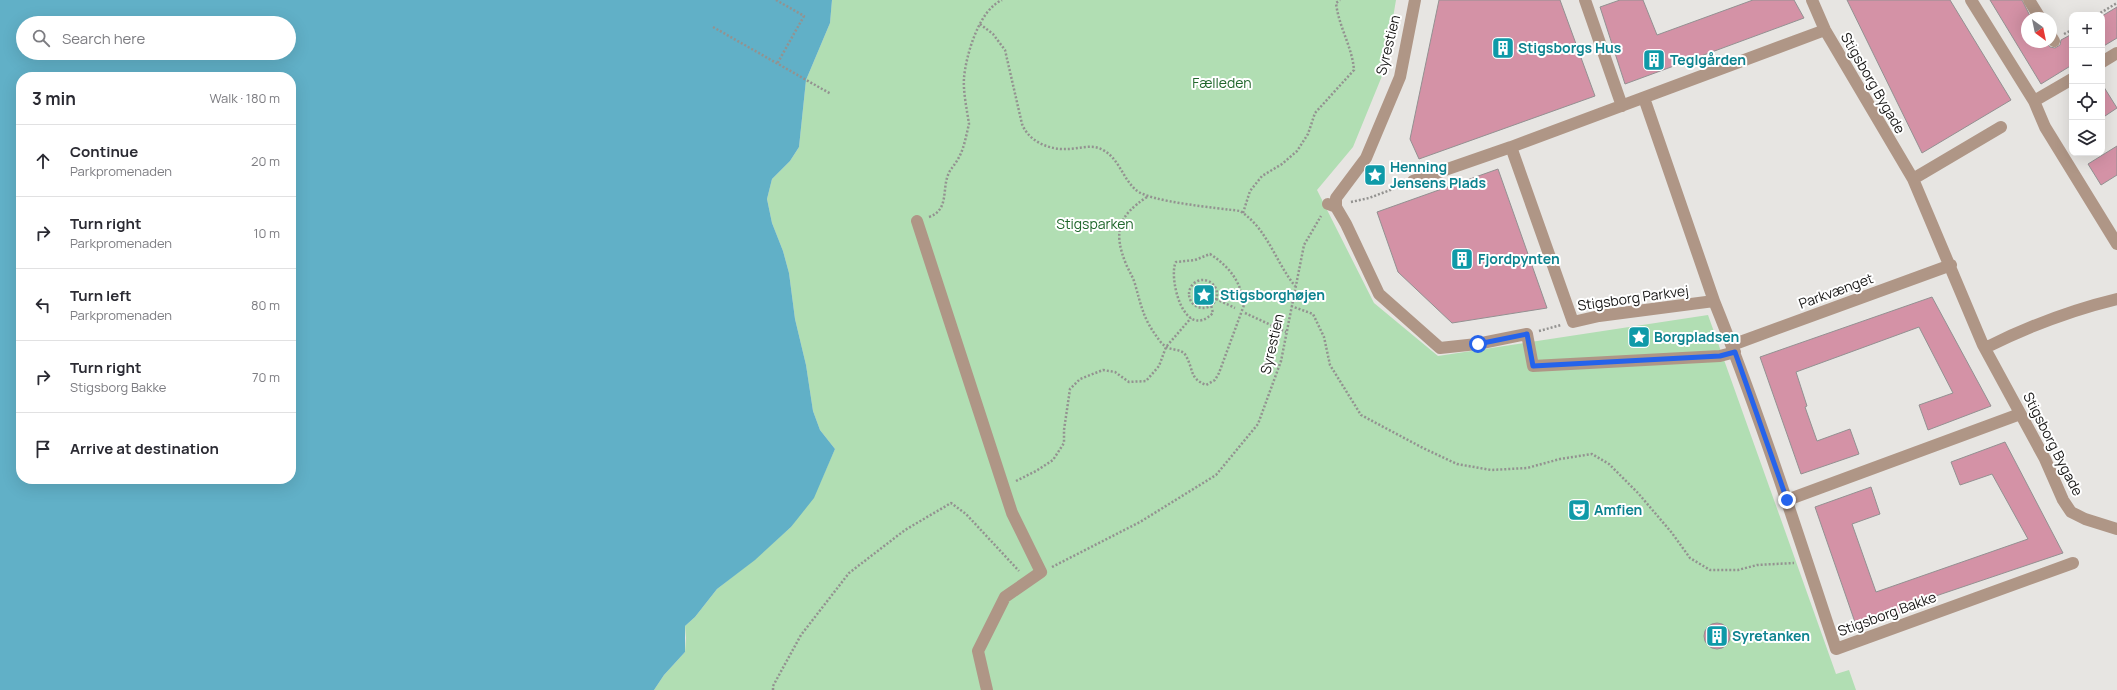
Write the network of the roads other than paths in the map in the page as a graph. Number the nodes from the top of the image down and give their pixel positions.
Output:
1 (1415, 0) edge
2 (1585, 0) edge
3 (1812, 0) edge
4 (1971, 0) edge
5 (2029, 0) edge
6 (2036, 12) edge
7 (1825, 30) junction
8 (2117, 53) edge
9 (2105, 60) edge
10 (2069, 81) edge
11 (1644, 98) junction
12 (2034, 101) junction
13 (1622, 106) junction
14 (2001, 127) dead end
15 (1511, 147) junction
16 (1913, 178) junction
17 (1413, 181) road end
18 (917, 221) road end
19 (2117, 244) edge
20 (1951, 265) junction
21 (2117, 299) edge
22 (1714, 301) junction
23 (1985, 348) junction
24 (1733, 349) junction
25 (2020, 414) junction
26 (1787, 500) junction
27 (2117, 528) edge
28 (2073, 563) dead end
29 (987, 690) edge

1 - 24 street, Parkvænget
2 - 13 street
3 - 7 street, Stigsborg Bygade
4 - 12 street
5 - 6 street
7 - 11 street
7 - 16 street, Stigsborg Bygade
8 - 9 street
10 - 12 street
11 - 13 street
11 - 22 street, Stigsborg Parkvej
12 - 19 street
13 - 15 street
14 - 16 street
15 - 17 street
15 - 22 street, Stigsborg Parkvej
16 - 20 street, Stigsborg Bygade
18 - 29 street
20 - 23 street, Stigsborg Bygade
20 - 24 street, Parkvænget
21 - 23 street
22 - 24 street, Stigsborg Parkvej
23 - 25 street, Stigsborg Bygade
24 - 26 street, Stigsborg Bakke
25 - 26 street
25 - 27 street, Stigsborg Bygade
26 - 28 street, Stigsborg Bakke

